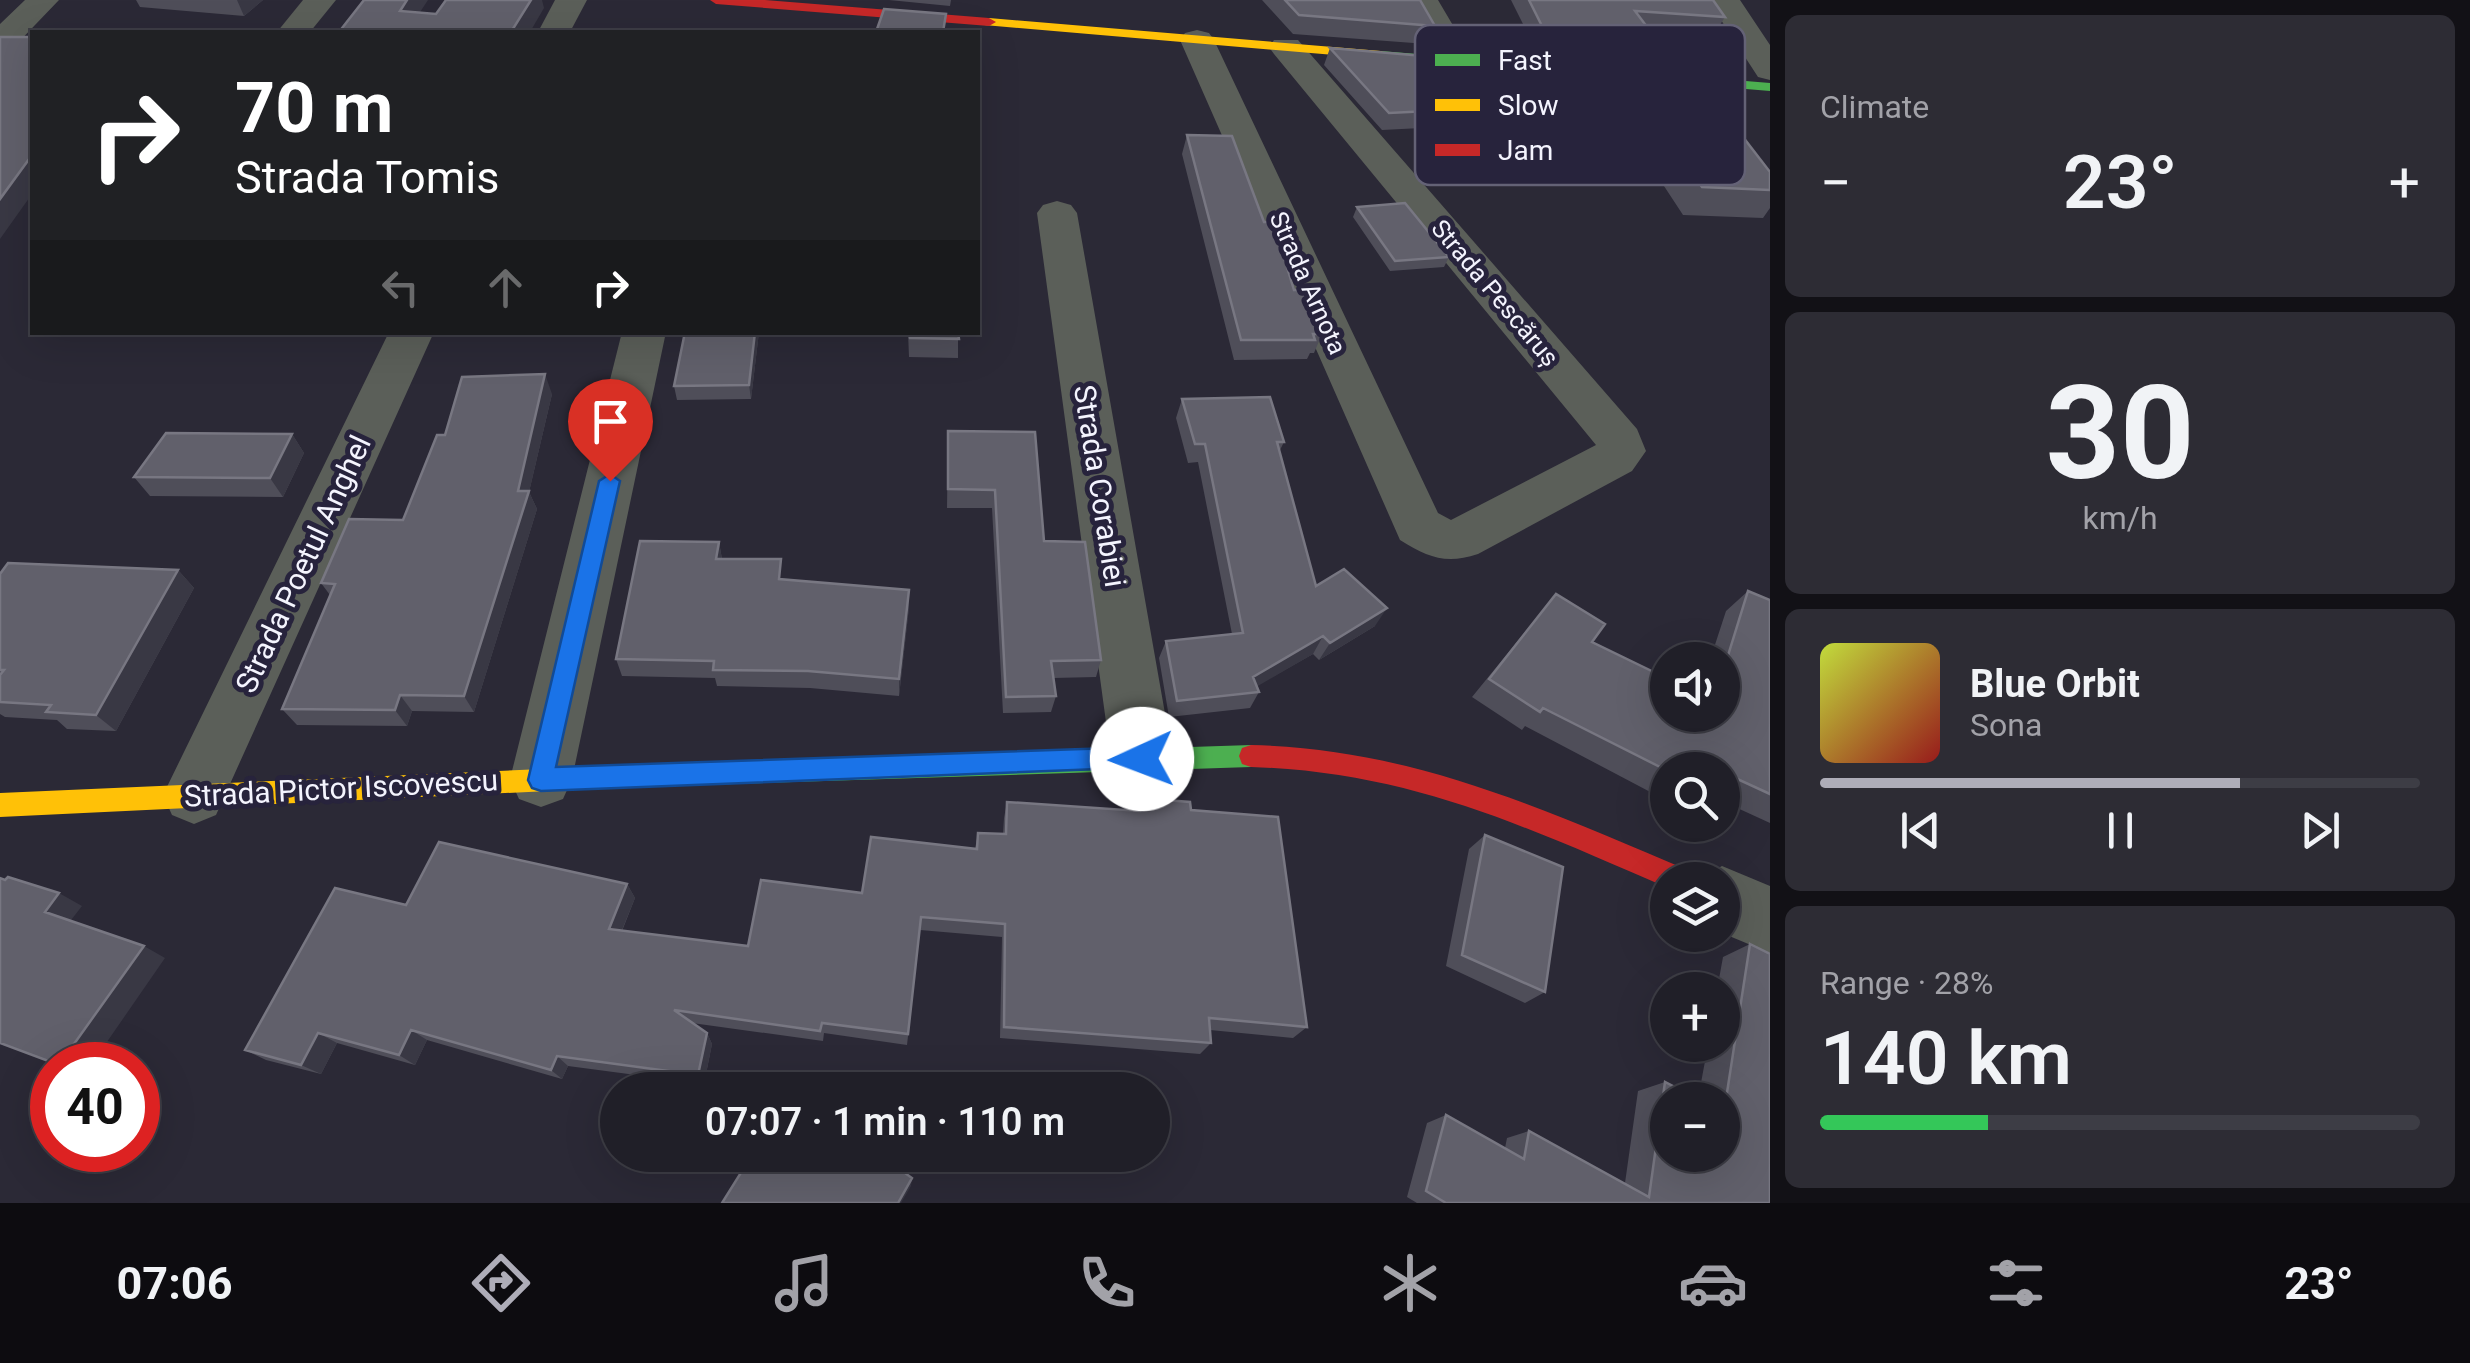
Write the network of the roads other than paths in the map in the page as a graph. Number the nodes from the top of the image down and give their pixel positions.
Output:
1 (43, 0) edge
2 (320, 0) edge
3 (571, 0) edge
4 (716, 0) edge
5 (1422, 0) edge
6 (1724, 0) edge
7 (1436, 25) edge
8 (1740, 25) edge
9 (295, 30) edge
10 (555, 30) edge
11 (1745, 32) edge
12 (1198, 40) junction
13 (0, 42) edge
14 (1286, 47) junction
15 (1415, 58) edge
16 (1770, 70) edge
17 (1745, 85) edge
18 (1770, 87) edge
19 (1057, 213) dead end
20 (411, 335) edge
21 (643, 335) edge
22 (1622, 450) joint
23 (1142, 759) junction
24 (541, 780) junction
25 (194, 795) junction
26 (0, 805) edge
27 (1650, 867) edge
28 (1740, 906) edge
29 (1770, 920) edge

1 - 13 street
2 - 9 street
3 - 10 street
4 - 12 street
5 - 7 street
6 - 8 street
11 - 16 street
12 - 14 street
12 - 22 street, Strada Arnota
14 - 15 street
14 - 22 street, Strada Pescăruș
17 - 18 street
19 - 23 street, Strada Corabiei
20 - 25 street, Strada Poetul Anghel
21 - 24 street
23 - 24 street, Strada Pictor Iscovescu
23 - 27 street, Strada Pictor Iscovescu
24 - 25 street, Strada Pictor Iscovescu
25 - 26 street, Strada Pictor Iscovescu
28 - 29 street

